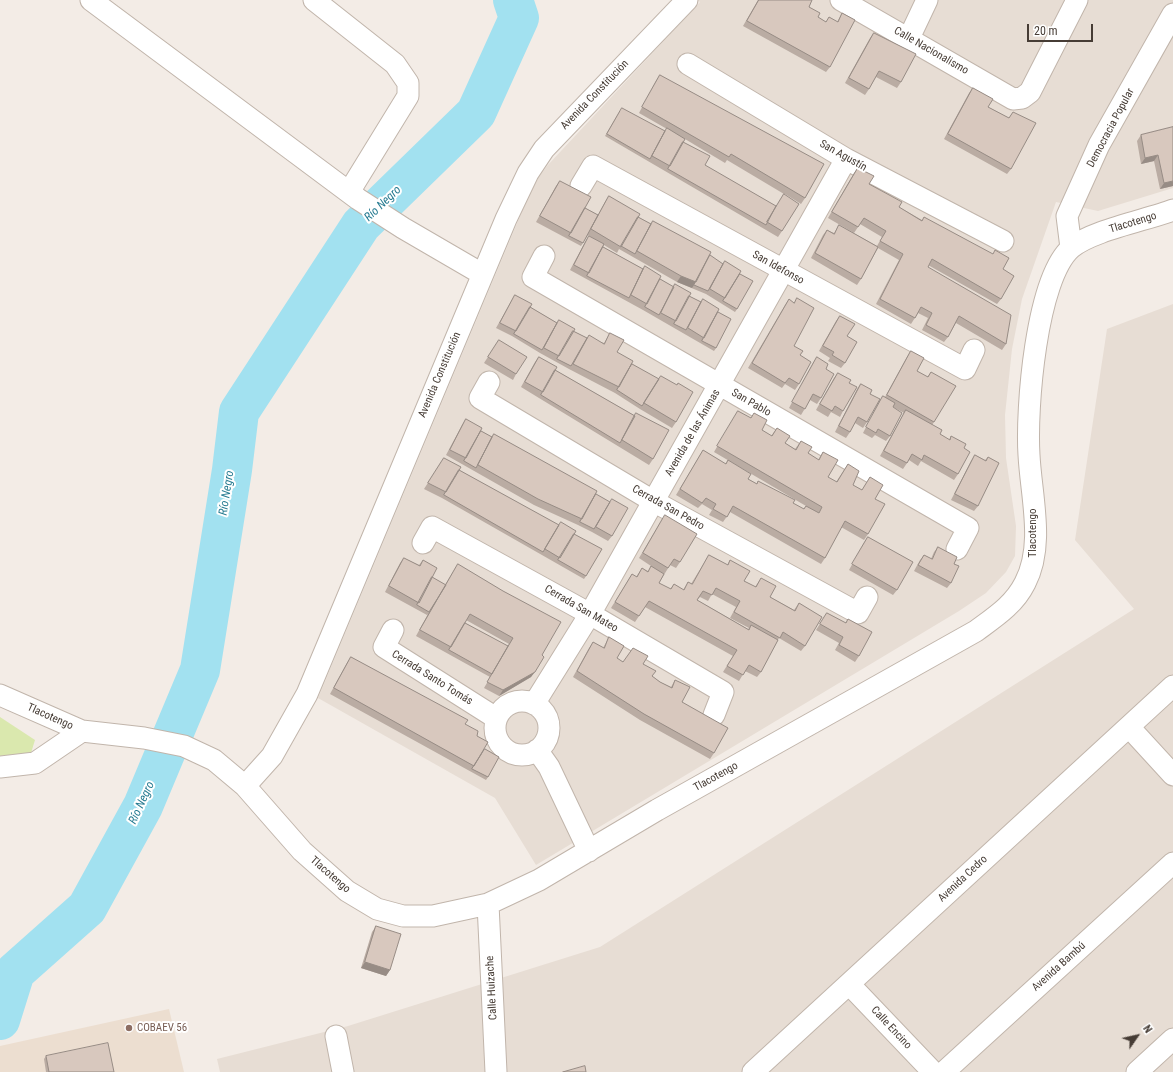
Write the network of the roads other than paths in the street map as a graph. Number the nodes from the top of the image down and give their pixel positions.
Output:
1 (91, 0) edge
2 (314, 0) edge
3 (688, 0) edge
4 (841, 0) edge
5 (927, 0) edge
6 (1077, 0) edge
7 (1173, 14) edge
8 (909, 38) junction
9 (688, 64) dead end
10 (846, 159) junction
11 (581, 186) dead end
12 (353, 195) junction
13 (1167, 212) edge
14 (1003, 241) dead end
15 (1071, 248) junction
16 (544, 256) dead end
17 (783, 271) junction
18 (482, 274) junction
19 (974, 350) dead end
20 (489, 382) dead end
21 (720, 385) junction
22 (653, 501) junction
23 (423, 543) dead end
24 (957, 549) dead end
25 (867, 597) dead end
26 (590, 614) junction
27 (393, 630) dead end
28 (1173, 686) edge
29 (0, 695) edge
30 (534, 704) junction
31 (714, 714) dead end
32 (496, 718) junction
33 (1129, 727) junction
34 (82, 731) junction
35 (537, 750) junction
36 (0, 767) edge
37 (1173, 776) edge
38 (245, 786) junction
39 (589, 851) junction
40 (1173, 863) edge
41 (488, 904) junction
42 (849, 984) junction
43 (336, 1036) dead end
44 (1173, 1039) edge
45 (343, 1072) edge
46 (496, 1072) edge
47 (753, 1072) edge
48 (933, 1072) edge
49 (944, 1072) edge
50 (1137, 1072) edge

1 - 12 street
2 - 12 street
3 - 18 street, Avenida Constitución
4 - 8 street, Calle Nacionalismo
5 - 8 street
6 - 8 street, Calle Nacionalismo
7 - 15 street, Democracia Popular
9 - 10 street, San Agustín
10 - 14 street, San Agustín
10 - 17 street, Avenida de las Ánimas
11 - 17 street, San Idefonso
12 - 18 street
13 - 15 street, Tlacotengo
15 - 39 street, Tlacotengo
16 - 21 street, San Pablo
17 - 19 street, San Idefonso
17 - 21 street, Avenida de las Ánimas
18 - 38 street, Avenida Constitución
20 - 22 street, Cerrada San Pedro
21 - 22 street, Avenida de las Ánimas
21 - 24 street, San Pablo
22 - 25 street, Cerrada San Pedro
22 - 26 street, Avenida de las Ánimas
23 - 26 street, Cerrada San Mateo
26 - 30 street, Avenida de las Ánimas
26 - 31 street, Cerrada San Mateo
27 - 32 street, Cerrada Santo Tomás
28 - 33 street, Avenida Cedro
29 - 34 street, Tlacotengo
30 - 32 street
30 - 35 street
32 - 35 street
33 - 37 street
33 - 42 street, Avenida Cedro
34 - 36 street
34 - 38 street, Tlacotengo
35 - 39 street
38 - 41 street, Tlacotengo
39 - 41 street, Tlacotengo
40 - 49 street, Avenida Bambú
41 - 46 street, Calle Huizache
42 - 47 street, Avenida Cedro
42 - 48 street, Calle Encino
43 - 45 street
44 - 50 street

